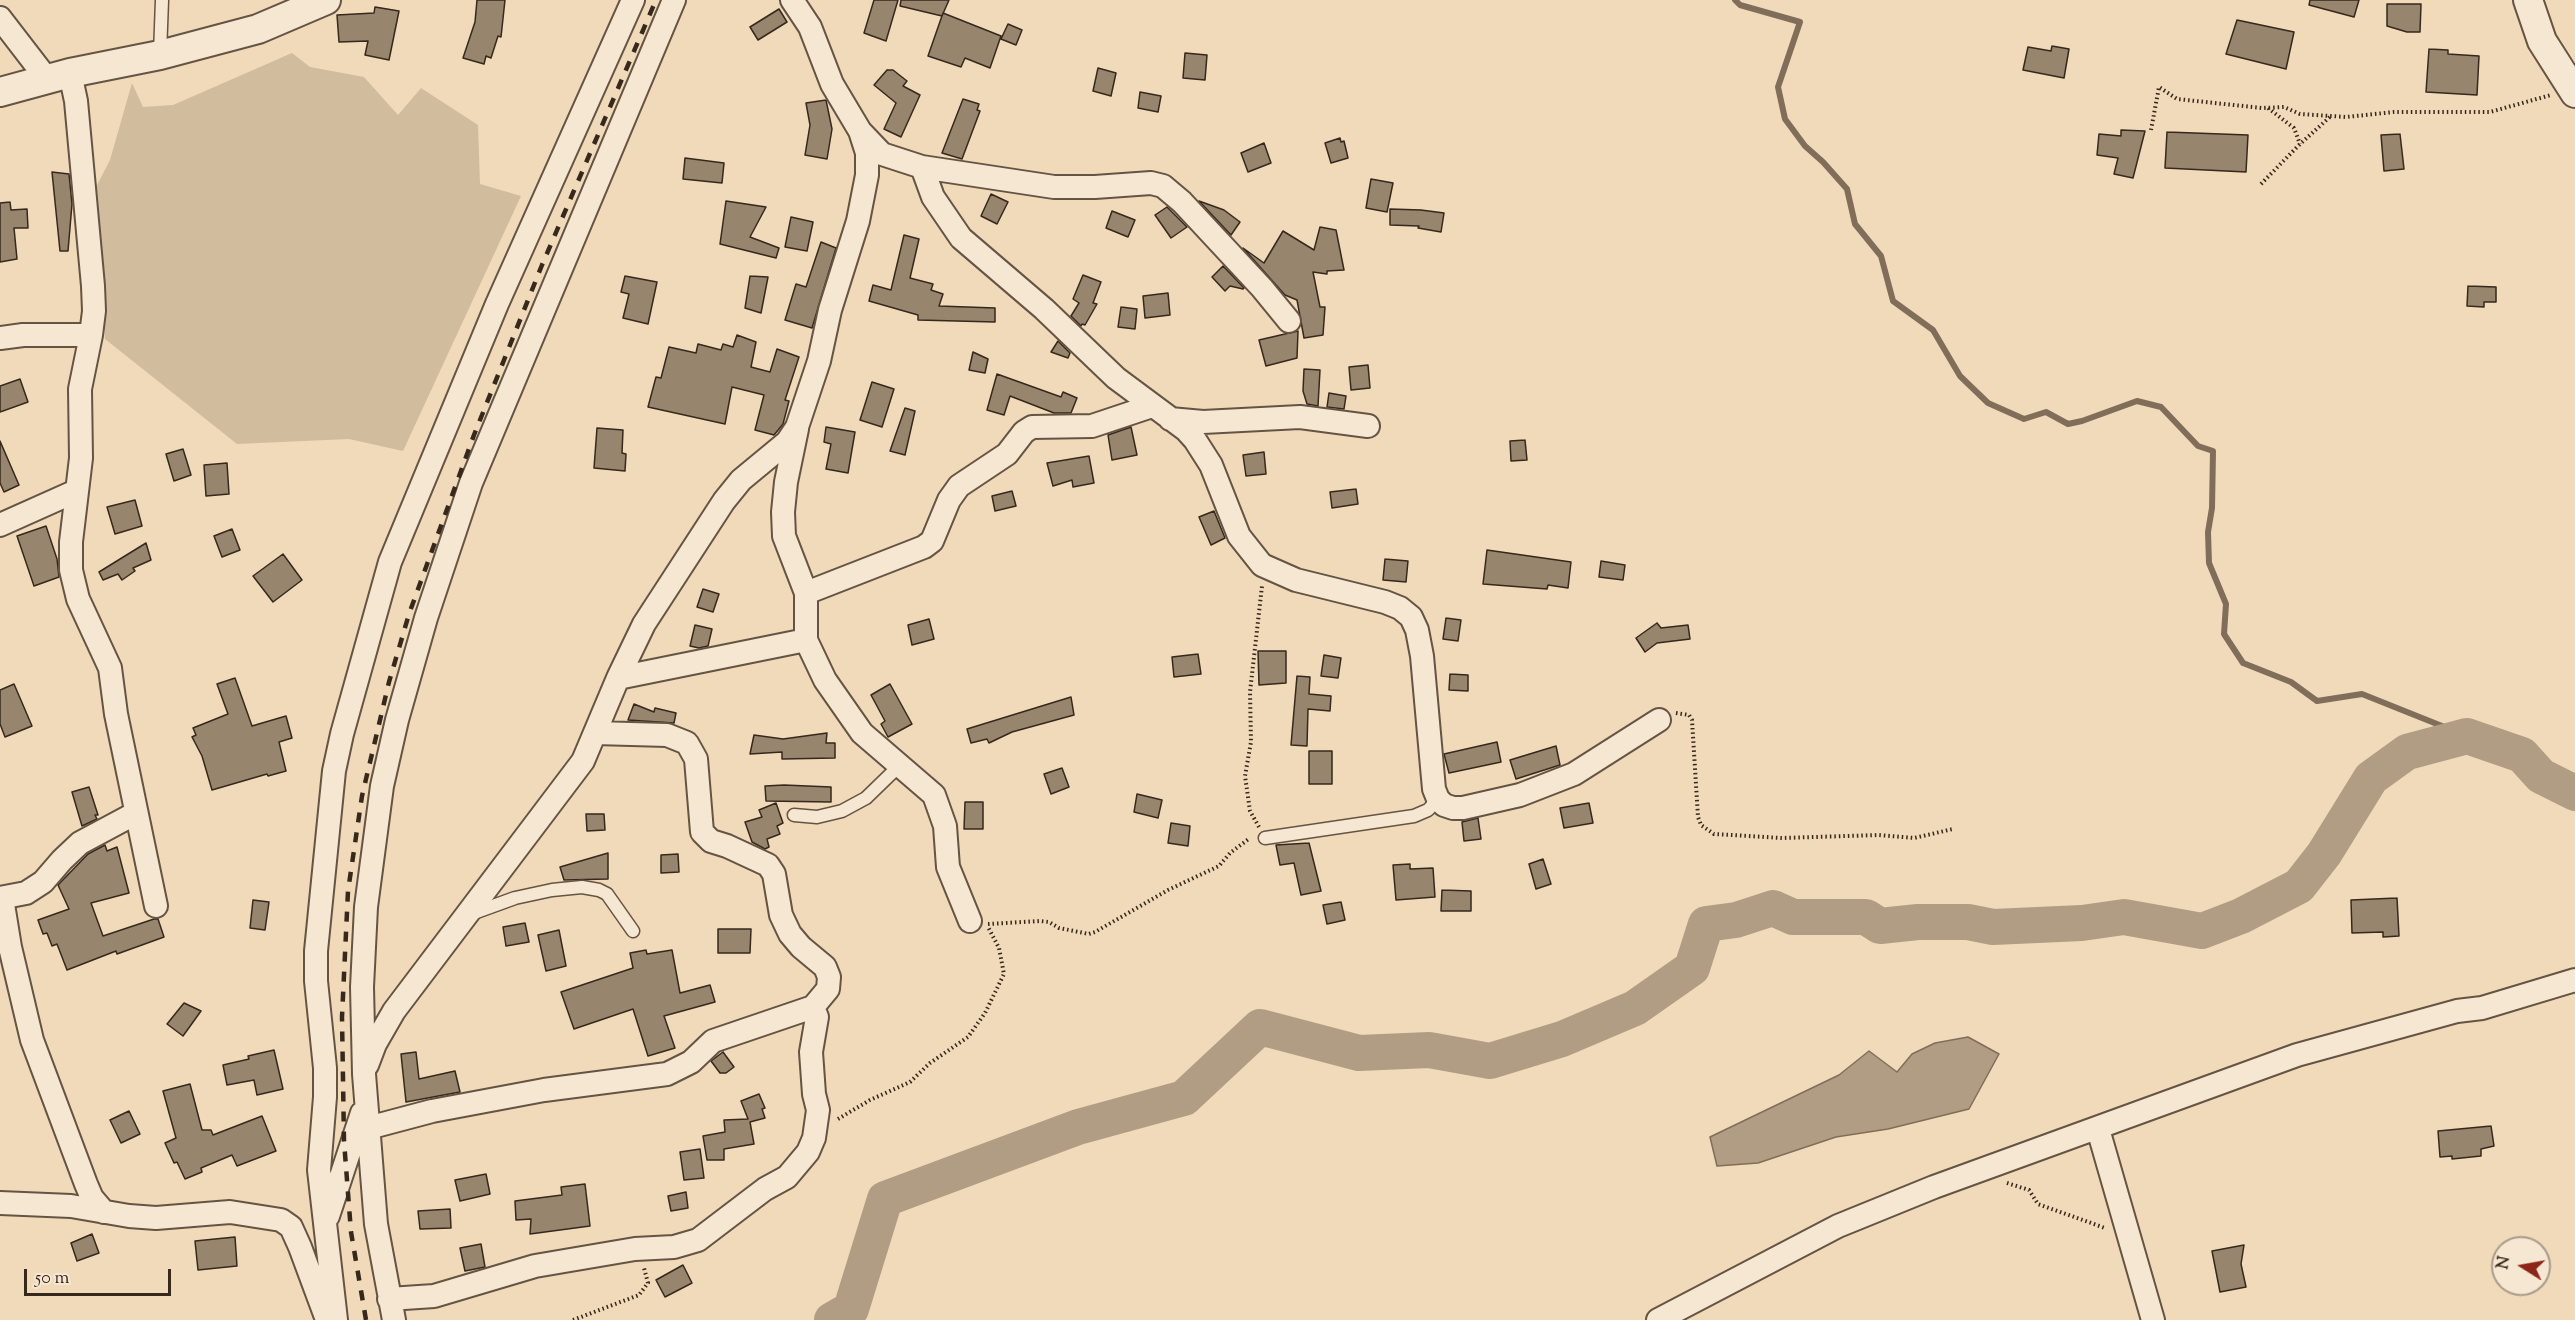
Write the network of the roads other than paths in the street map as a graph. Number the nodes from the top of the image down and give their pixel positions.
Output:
1 (162, 0) edge
2 (326, 0) edge
3 (633, 0) edge
4 (674, 0) edge
5 (792, 0) edge
6 (2528, 0) edge
7 (0, 18) edge
8 (160, 55) junction
9 (59, 76) junction
10 (2574, 90) edge
11 (0, 92) edge
12 (860, 131) junction
13 (922, 167) junction
14 (1289, 321) dead end
15 (91, 335) junction
16 (0, 338) edge
17 (1161, 412) junction
18 (1368, 426) dead end
19 (798, 427) junction
20 (76, 491) junction
21 (0, 525) edge
22 (806, 593) junction
23 (806, 640) junction
24 (618, 678) junction
25 (1659, 720) road end
26 (595, 733) junction
27 (899, 766) junction
28 (1438, 799) junction
29 (136, 813) junction
30 (794, 815) dead end
31 (1265, 838) road end
32 (1, 898) edge
33 (156, 906) dead end
34 (467, 915) junction
35 (978, 922) road end
36 (633, 931) dead end
37 (2575, 980) edge
38 (813, 1006) junction
39 (364, 1074) junction
40 (365, 1103) junction
41 (368, 1128) junction
42 (2098, 1129) junction
43 (0, 1203) edge
44 (104, 1212) junction
45 (326, 1226) junction
46 (391, 1309) edge
47 (327, 1320) edge
48 (336, 1320) edge
49 (1658, 1320) edge
50 (2153, 1320) edge

1 - 8 lane
2 - 8 street
3 - 45 street
4 - 39 street
5 - 12 street
6 - 10 street
7 - 9 street
8 - 9 street
9 - 11 street
9 - 15 street
12 - 13 street
12 - 19 street
13 - 14 street
13 - 17 street
15 - 16 street
15 - 20 street
17 - 18 street
17 - 22 street
17 - 28 street
19 - 22 street
19 - 24 street
20 - 21 street
20 - 29 street
22 - 23 street
23 - 24 street
23 - 27 street
24 - 26 street
25 - 28 street
26 - 34 street
26 - 38 street
27 - 30 lane
27 - 35 street
28 - 31 lane
29 - 32 street
29 - 33 street
32 - 44 street
34 - 36 lane
34 - 39 street
37 - 42 street
38 - 41 street
38 - 46 street
39 - 40 street
40 - 41 street
40 - 45 street
41 - 46 street
42 - 49 street
42 - 50 street
43 - 44 street
44 - 47 street
45 - 48 street

